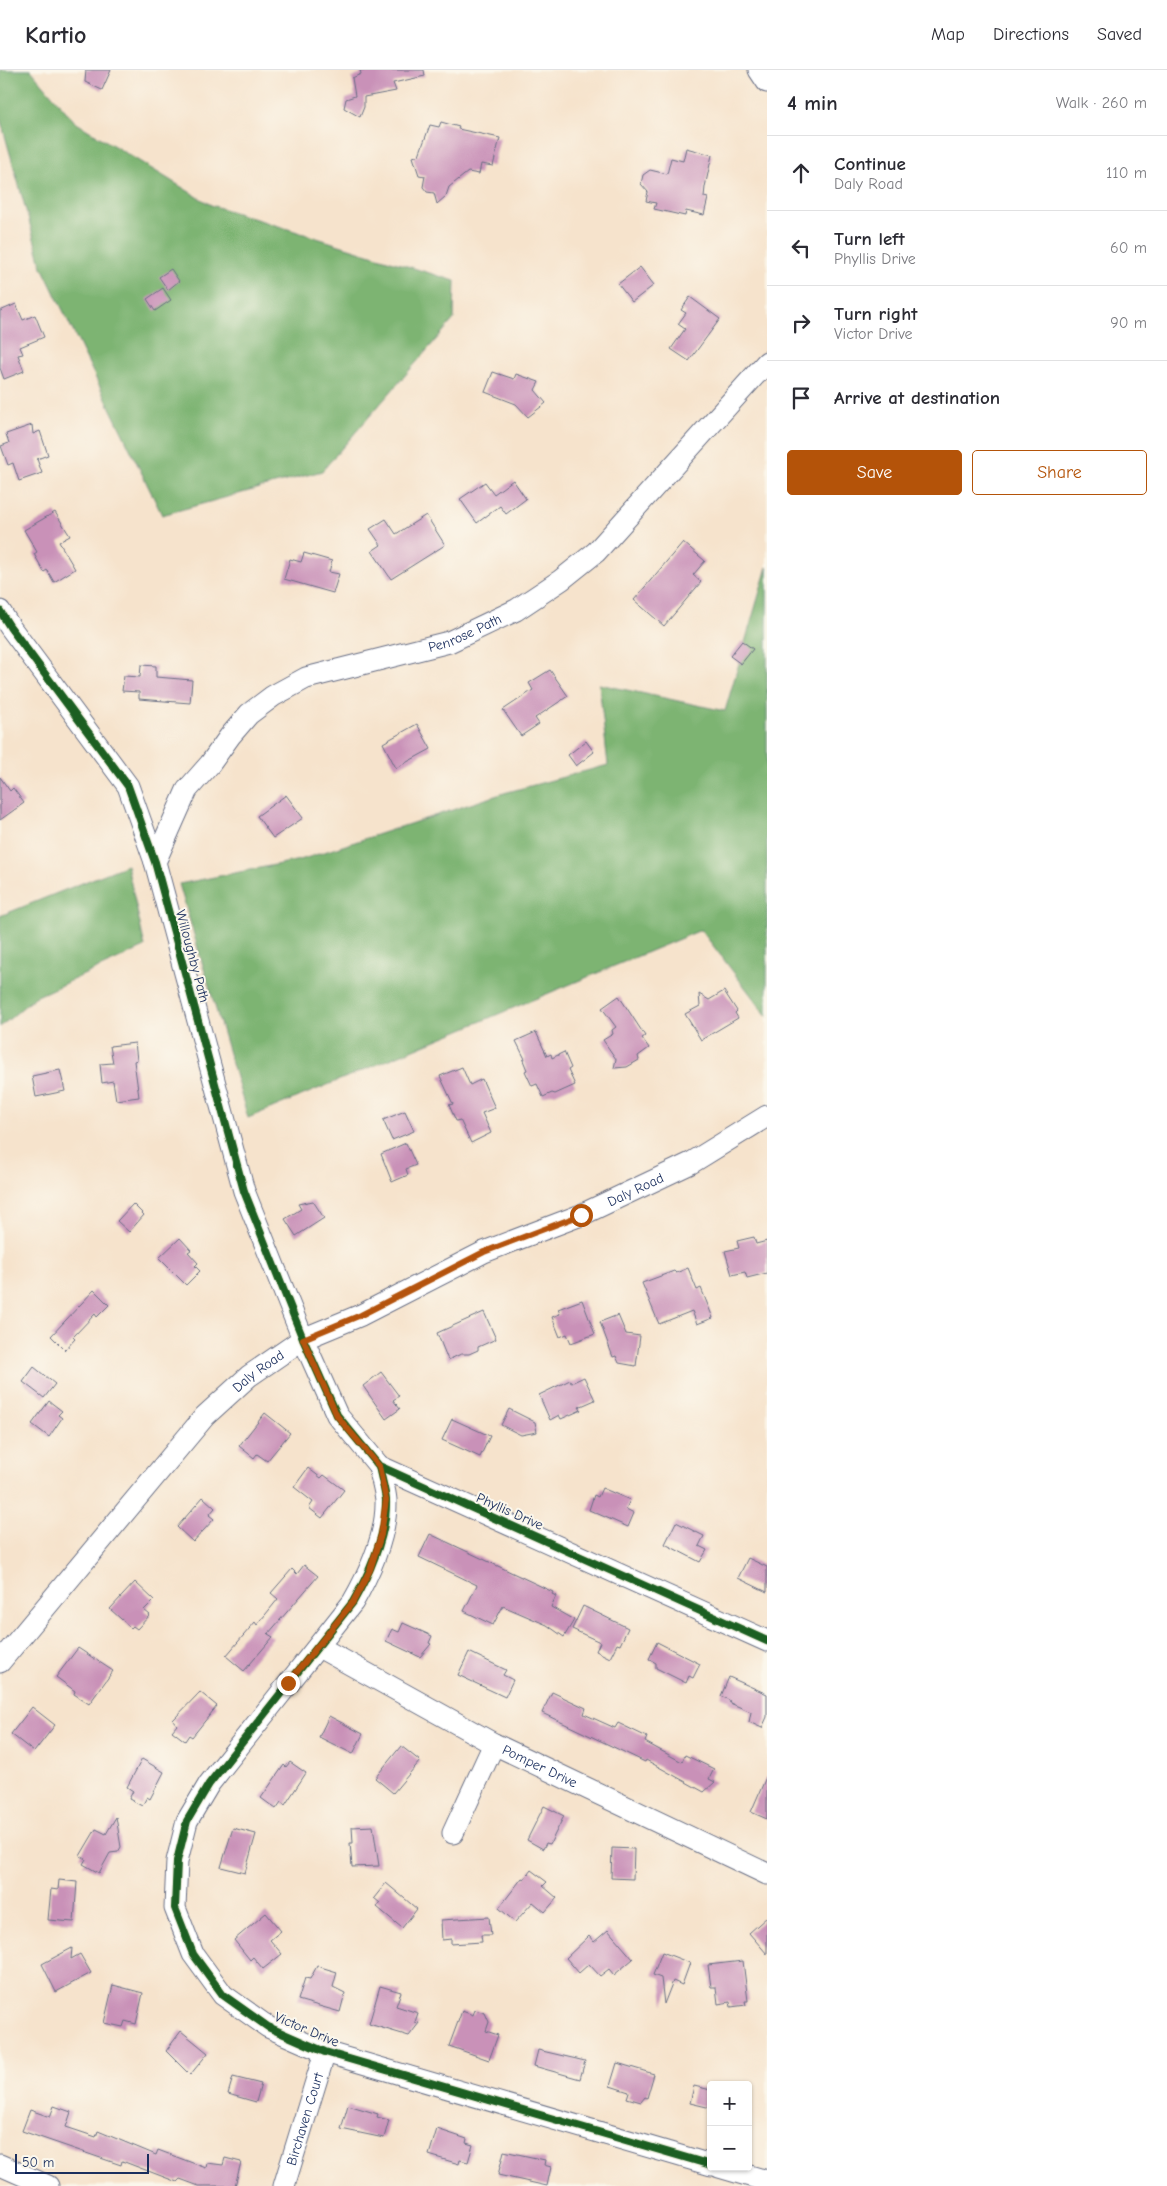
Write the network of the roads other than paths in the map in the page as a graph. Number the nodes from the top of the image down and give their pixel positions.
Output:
1 (758, 70) edge
2 (767, 82) edge
3 (767, 362) edge
4 (3, 622) edge
5 (155, 862) junction
6 (767, 1116) edge
7 (303, 1339) junction
8 (379, 1466) junction
9 (767, 1641) edge
10 (319, 1647) junction
11 (0, 1662) edge
12 (494, 1744) junction
13 (453, 1834) dead end
14 (767, 1874) edge
15 (325, 2052) junction
16 (707, 2164) edge
17 (0, 2165) edge
18 (733, 2171) edge
19 (767, 2181) edge
20 (48, 2186) edge
21 (284, 2186) edge

1 - 2 street
3 - 5 street, Penrose Path
4 - 5 street, Willoughby Path
5 - 7 street, Willoughby Path
6 - 7 street, Daly Road
7 - 8 street, Phyllis Drive
7 - 11 street, Daly Road
8 - 9 street, Phyllis Drive
8 - 10 street, Victor Drive
10 - 12 street, Pomper Drive
10 - 15 street, Victor Drive
12 - 13 street
12 - 14 street, Pomper Drive
15 - 16 street, Victor Drive
15 - 21 street, Birchaven Court
17 - 20 street
18 - 19 street

